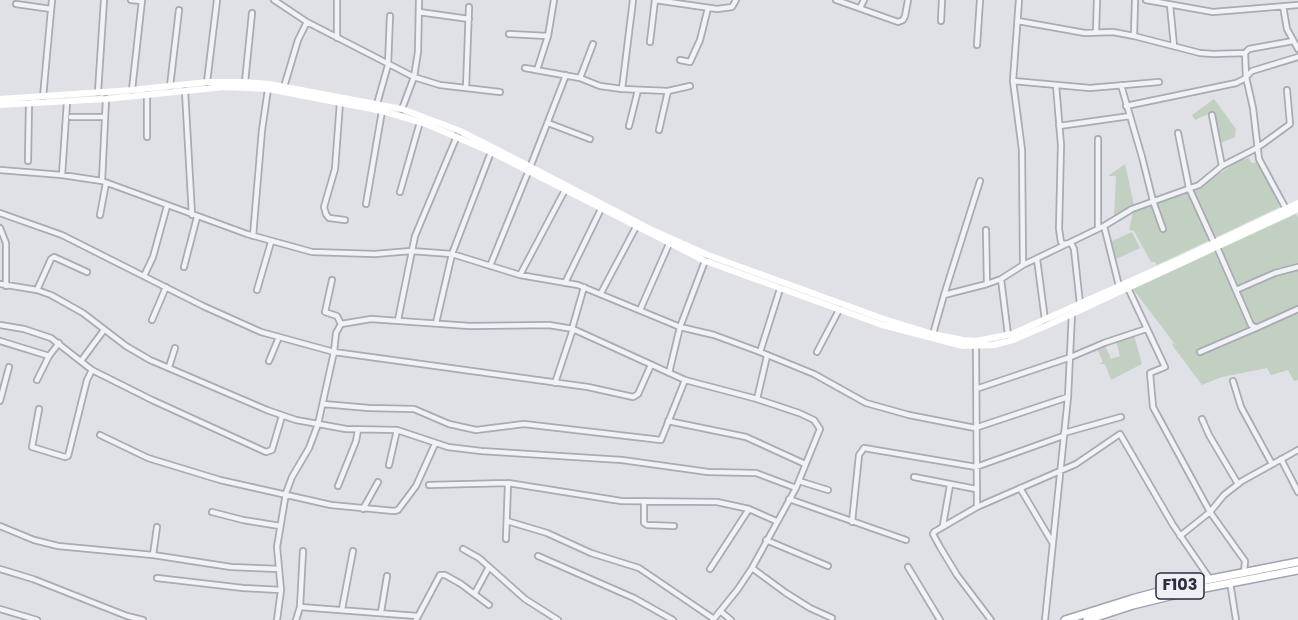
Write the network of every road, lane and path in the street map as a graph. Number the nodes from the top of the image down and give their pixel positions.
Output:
1 (52, 0) edge
2 (104, 0) edge
3 (131, 0) edge
4 (142, 0) edge
5 (217, 0) edge
6 (274, 0) edge
7 (286, 0) edge
8 (337, 0) edge
9 (419, 0) edge
10 (554, 0) edge
11 (633, 0) edge
12 (655, 0) edge
13 (736, 0) edge
14 (836, 0) edge
15 (864, 0) edge
16 (908, 0) edge
17 (942, 0) edge
18 (980, 0) edge
19 (1019, 0) edge
20 (1097, 0) edge
21 (1135, 0) edge
22 (1146, 0) edge
23 (1270, 0) edge
24 (692, 2) edge
25 (16, 4) dead end
26 (1170, 5) junction
27 (1298, 5) edge
28 (1284, 6) junction
29 (469, 7) dead end
30 (1271, 7) junction
31 (284, 8) junction
32 (708, 8) junction
33 (860, 8) junction
34 (51, 9) junction
35 (179, 10) dead end
36 (418, 12) junction
37 (252, 13) dead end
38 (390, 16) dead end
39 (469, 19) junction
40 (941, 21) dead end
41 (1018, 21) junction
42 (307, 22) junction
43 (1096, 32) junction
44 (509, 34) dead end
45 (548, 36) junction
46 (1134, 36) junction
47 (337, 38) junction
48 (1293, 41) junction
49 (650, 42) dead end
50 (593, 44) dead end
51 (977, 45) dead end
52 (1174, 46) junction
53 (1298, 49) edge
54 (1245, 53) junction
55 (1298, 57) edge
56 (681, 60) dead end
57 (388, 65) junction
58 (525, 68) dead end
59 (537, 70) junction
60 (566, 75) junction
61 (414, 77) junction
62 (1246, 77) junction
63 (580, 78) junction
64 (1013, 81) junction
65 (207, 82) junction
66 (244, 82) junction
67 (1159, 82) dead end
68 (170, 86) junction
69 (690, 86) dead end
70 (1056, 86) junction
71 (1121, 86) junction
72 (285, 87) junction
73 (466, 88) junction
74 (268, 89) junction
75 (622, 89) junction
76 (132, 90) junction
77 (638, 90) junction
78 (1287, 90) dead end
79 (185, 91) junction
80 (668, 91) junction
81 (98, 92) junction
82 (500, 92) dead end
83 (147, 95) junction
84 (43, 97) junction
85 (0, 99) edge
86 (106, 99) junction
87 (68, 102) junction
88 (340, 102) junction
89 (29, 104) junction
90 (377, 104) junction
91 (0, 105) edge
92 (1126, 106) junction
93 (402, 109) junction
94 (382, 111) junction
95 (1130, 116) junction
96 (1212, 116) dead end
97 (71, 117) dead end
98 (105, 117) junction
99 (420, 122) junction
100 (548, 123) junction
101 (629, 126) dead end
102 (1059, 126) junction
103 (659, 130) dead end
104 (1178, 133) dead end
105 (457, 136) junction
106 (147, 137) dead end
107 (590, 139) dead end
108 (1098, 139) dead end
109 (1257, 148) junction
110 (491, 152) junction
111 (28, 160) dead end
112 (1222, 166) junction
113 (530, 168) junction
114 (0, 170) edge
115 (62, 175) junction
116 (980, 181) dead end
117 (104, 182) junction
118 (1189, 188) junction
119 (565, 190) junction
120 (400, 192) dead end
121 (1153, 201) junction
122 (1298, 203) edge
123 (366, 204) dead end
124 (167, 206) junction
125 (601, 209) junction
126 (1286, 209) junction
127 (1298, 209) edge
128 (0, 213) edge
129 (100, 215) dead end
130 (195, 216) junction
131 (345, 220) dead end
132 (1104, 226) junction
133 (636, 227) junction
134 (0, 228) edge
135 (1098, 228) junction
136 (1163, 229) dead end
137 (986, 230) dead end
138 (253, 236) junction
139 (3, 242) edge
140 (271, 242) junction
141 (1071, 243) junction
142 (669, 244) junction
143 (1216, 245) junction
144 (411, 251) junction
145 (452, 254) junction
146 (1036, 259) junction
147 (705, 261) junction
148 (1023, 265) junction
149 (490, 266) junction
150 (184, 267) dead end
151 (1298, 267) edge
152 (87, 272) dead end
153 (520, 275) junction
154 (144, 276) junction
155 (1001, 279) junction
156 (332, 280) dead end
157 (565, 283) junction
158 (0, 284) edge
159 (987, 284) junction
160 (6, 286) junction
161 (1119, 286) junction
162 (166, 287) junction
163 (584, 287) junction
164 (1128, 288) junction
165 (780, 289) junction
166 (37, 290) junction
167 (257, 290) dead end
168 (1236, 290) junction
169 (601, 293) junction
170 (944, 295) junction
171 (1080, 304) junction
172 (1298, 309) edge
173 (640, 310) junction
174 (839, 310) junction
175 (1072, 313) junction
176 (153, 320) dead end
177 (398, 320) junction
178 (1045, 320) junction
179 (436, 323) junction
180 (341, 324) junction
181 (0, 325) edge
182 (680, 327) junction
183 (1256, 328) junction
184 (572, 329) junction
185 (1146, 329) junction
186 (104, 330) junction
187 (933, 334) junction
188 (1008, 335) junction
189 (279, 337) junction
190 (0, 342) edge
191 (59, 343) junction
192 (976, 346) junction
193 (175, 348) dead end
194 (334, 352) junction
195 (760, 352) junction
196 (817, 352) dead end
197 (1200, 352) dead end
198 (49, 356) junction
199 (767, 356) junction
200 (1071, 357) junction
201 (81, 361) junction
202 (269, 361) dead end
203 (651, 365) junction
204 (9, 367) dead end
205 (169, 367) junction
206 (92, 370) junction
207 (669, 373) junction
208 (685, 380) junction
209 (38, 381) dead end
210 (1233, 381) dead end
211 (555, 383) junction
212 (976, 388) junction
213 (1068, 397) junction
214 (757, 399) junction
215 (0, 401) edge
216 (323, 404) junction
217 (39, 409) dead end
218 (282, 416) junction
219 (1121, 417) dead end
220 (1202, 419) dead end
221 (668, 421) junction
222 (318, 424) junction
223 (975, 428) junction
224 (358, 430) junction
225 (397, 430) junction
226 (100, 435) dead end
227 (1063, 435) junction
228 (435, 444) junction
229 (1298, 450) edge
230 (1281, 459) junction
231 (805, 464) junction
232 (1272, 464) junction
233 (389, 465) dead end
234 (976, 467) junction
235 (1059, 473) junction
236 (914, 477) dead end
237 (799, 481) junction
238 (378, 482) dead end
239 (508, 483) junction
240 (1238, 484) junction
241 (429, 485) dead end
242 (950, 485) junction
243 (338, 486) dead end
244 (796, 488) junction
245 (1020, 488) junction
246 (976, 489) junction
247 (828, 490) dead end
248 (1298, 492) edge
249 (286, 493) junction
250 (789, 499) junction
251 (644, 502) junction
252 (976, 507) junction
253 (363, 509) junction
254 (749, 510) junction
255 (212, 512) dead end
256 (1210, 512) junction
257 (507, 521) junction
258 (776, 521) junction
259 (852, 522) junction
260 (943, 525) junction
261 (0, 526) edge
262 (157, 526) dead end
263 (280, 526) junction
264 (674, 526) dead end
265 (1180, 536) junction
266 (506, 539) dead end
267 (766, 540) junction
268 (906, 540) dead end
269 (1052, 543) junction
270 (463, 549) dead end
271 (353, 550) dead end
272 (303, 551) dead end
273 (153, 555) junction
274 (538, 555) dead end
275 (1298, 562) edge
276 (828, 566) dead end
277 (489, 567) junction
278 (908, 567) dead end
279 (279, 568) junction
280 (752, 568) junction
281 (0, 569) edge
282 (710, 569) dead end
283 (1298, 570) edge
284 (1244, 572) junction
285 (387, 576) dead end
286 (157, 578) dead end
287 (1210, 579) junction
288 (1230, 582) junction
289 (281, 590) junction
290 (474, 593) junction
291 (489, 605) dead end
292 (300, 607) junction
293 (0, 609) edge
294 (342, 609) junction
295 (720, 611) junction
296 (381, 612) junction
297 (417, 618) edge
298 (832, 618) dead end
299 (713, 619) edge
300 (1091, 619) edge
301 (38, 620) edge
302 (143, 620) edge
303 (277, 620) edge
304 (296, 620) edge
305 (558, 620) edge
306 (673, 620) edge
307 (731, 620) edge
308 (940, 620) edge
309 (991, 620) edge
310 (1045, 620) edge
311 (1065, 620) edge
312 (1236, 620) edge

1 - 34 street
2 - 81 street
3 - 4 street
4 - 76 street
5 - 65 street
6 - 31 street
7 - 31 street
8 - 47 street
9 - 36 street
10 - 45 street
11 - 75 street
12 - 24 street
12 - 49 street
13 - 32 street
14 - 33 street
15 - 33 street
16 - 33 street
17 - 40 street
18 - 51 street
19 - 41 street
20 - 43 street
21 - 46 street
22 - 26 street
23 - 30 street
24 - 32 street
25 - 34 street
26 - 30 street
26 - 52 street
27 - 28 street
28 - 30 street
28 - 48 street
29 - 39 street
31 - 42 street
32 - 56 street
34 - 84 street
35 - 68 street
36 - 39 street
36 - 61 street
37 - 66 street
38 - 57 street
39 - 73 street
41 - 43 street
41 - 64 street
42 - 47 street
42 - 72 street
43 - 46 street
44 - 45 street
45 - 59 street
46 - 52 street
47 - 57 street
48 - 53 street
48 - 54 street
50 - 63 street
52 - 54 street
54 - 62 street
55 - 62 street
57 - 61 street
57 - 90 street
58 - 59 street
59 - 60 street
60 - 63 street
60 - 100 street
61 - 73 street
61 - 93 street
62 - 92 street
62 - 109 street
63 - 75 street
64 - 70 street
64 - 148 street
65 - 66 main road
65 - 68 main road
66 - 72 main road
67 - 71 street
68 - 76 main road
69 - 80 street
70 - 71 street
70 - 102 street
71 - 92 street
72 - 90 main road
73 - 82 street
74 - 79 main road
74 - 88 main road
74 - 138 street
75 - 77 street
76 - 81 main road
77 - 80 street
77 - 101 street
78 - 109 street
79 - 83 main road
79 - 130 street
80 - 103 street
81 - 84 main road
83 - 86 main road
83 - 106 street
84 - 85 main road
86 - 87 main road
86 - 98 street
87 - 89 main road
87 - 115 street
88 - 94 main road
88 - 131 street
89 - 91 main road
89 - 111 street
90 - 93 main road
92 - 95 street
93 - 113 main road
94 - 99 main road
94 - 123 street
95 - 102 street
95 - 121 street
96 - 112 street
97 - 98 street
98 - 117 street
99 - 105 main road
99 - 120 street
100 - 107 street
100 - 113 street
102 - 141 street
104 - 118 street
105 - 110 main road
105 - 144 street
108 - 135 street
109 - 112 street
109 - 126 street
110 - 113 main road
110 - 145 street
112 - 118 street
113 - 119 main road
113 - 149 street
113 - 187 main road
114 - 115 street
115 - 117 street
116 - 170 street
117 - 124 street
117 - 129 street
118 - 121 street
118 - 143 street
119 - 125 main road
119 - 153 street
121 - 132 street
121 - 136 street
122 - 126 main road
124 - 130 street
124 - 154 street
125 - 133 main road
125 - 157 street
126 - 143 main road
127 - 143 main road
128 - 154 street
130 - 138 street
130 - 150 street
132 - 135 street
132 - 161 street
133 - 142 main road
133 - 169 street
134 - 139 street
135 - 141 street
137 - 159 street
138 - 140 street
139 - 160 street
140 - 144 street
140 - 167 street
141 - 146 street
141 - 171 street
142 - 147 main road
142 - 173 street
143 - 161 main road
143 - 164 main road
143 - 168 street
144 - 145 street
144 - 177 street
145 - 149 street
145 - 179 street
146 - 148 street
146 - 178 street
147 - 165 main road
147 - 182 street
148 - 155 street
149 - 153 street
151 - 168 street
152 - 166 street
153 - 157 street
154 - 162 street
155 - 159 street
155 - 188 street
156 - 180 street
157 - 163 street
158 - 160 street
159 - 170 street
160 - 166 street
161 - 171 main road
162 - 176 street
162 - 189 street
163 - 169 street
163 - 184 street
164 - 175 main road
164 - 185 street
165 - 174 main road
165 - 195 street
166 - 186 street
168 - 183 street
169 - 173 street
170 - 187 street
171 - 178 main road
172 - 183 street
173 - 182 street
174 - 192 main road
174 - 196 street
175 - 192 main road
175 - 200 street
177 - 179 street
177 - 180 street
178 - 188 main road
179 - 184 street
180 - 194 street
181 - 191 street
182 - 195 street
182 - 207 street
183 - 197 street
184 - 203 street
184 - 211 street
185 - 200 street
185 - 256 street
186 - 201 street
186 - 205 street
187 - 188 main road
189 - 194 street
189 - 202 street
190 - 198 street
191 - 198 street
191 - 201 street
192 - 212 street
193 - 205 street
194 - 211 street
194 - 216 street
195 - 199 street
198 - 209 street
199 - 214 street
199 - 223 street
200 - 212 street
200 - 213 street
201 - 206 street
203 - 207 street
203 - 211 street
204 - 215 street
205 - 218 street
206 - 217 street
206 - 218 street
207 - 208 street
208 - 214 street
208 - 221 street
210 - 232 street
212 - 223 street
213 - 223 street
213 - 227 street
214 - 231 street
216 - 221 street
216 - 222 street
218 - 222 street
219 - 227 street
220 - 240 street
221 - 231 street
222 - 224 street
222 - 249 street
223 - 234 street
224 - 225 street
224 - 243 street
225 - 228 street
225 - 233 street
226 - 249 street
227 - 234 street
227 - 235 street
228 - 244 street
228 - 253 street
229 - 230 street
230 - 232 street
230 - 248 street
231 - 237 street
232 - 240 street
234 - 246 street
234 - 259 street
235 - 245 street
235 - 265 street
235 - 269 street
236 - 242 street
237 - 244 street
237 - 247 street
238 - 253 street
239 - 241 street
239 - 251 street
239 - 257 street
240 - 256 street
242 - 246 street
242 - 260 street
244 - 250 street
245 - 252 street
245 - 269 street
246 - 252 street
249 - 253 street
249 - 263 street
250 - 258 street
250 - 259 street
251 - 254 street
251 - 264 street
252 - 260 street
254 - 258 street
254 - 282 street
255 - 263 street
256 - 265 street
256 - 284 street
257 - 266 street
257 - 299 street
258 - 267 street
259 - 268 street
260 - 309 street
261 - 273 street
262 - 273 street
263 - 279 street
265 - 287 street
267 - 276 street
267 - 280 street
269 - 310 street
270 - 277 street
271 - 294 street
272 - 292 street
273 - 279 street
274 - 306 street
275 - 284 main road, F103
277 - 290 street
277 - 305 street
278 - 308 street
279 - 289 street
280 - 295 street
280 - 298 street
281 - 302 street
283 - 288 main road, F103
284 - 287 main road, F103
285 - 296 street
286 - 289 street
287 - 311 main road, F103
288 - 300 main road, F103
288 - 312 street
289 - 303 street
290 - 291 street
290 - 297 street
292 - 294 street
292 - 304 street
293 - 301 street
294 - 296 street
295 - 299 street
295 - 307 street
296 - 297 street

